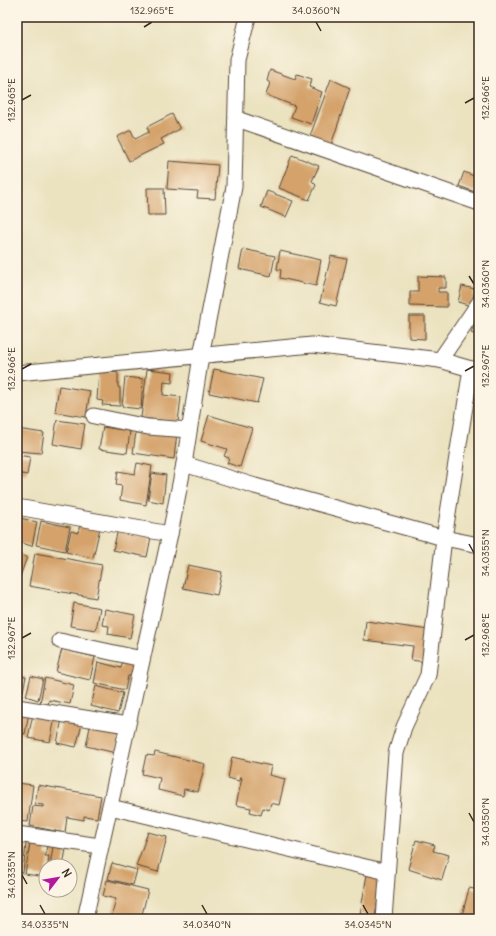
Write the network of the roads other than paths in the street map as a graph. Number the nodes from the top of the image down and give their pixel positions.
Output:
1 (248, 17) edge
2 (237, 119) junction
3 (479, 203) edge
4 (479, 303) edge
5 (201, 356) junction
6 (440, 360) junction
7 (475, 369) edge
8 (17, 373) edge
9 (94, 416) dead end
10 (189, 430) junction
11 (184, 464) junction
12 (17, 506) edge
13 (170, 534) junction
14 (444, 538) junction
15 (479, 545) edge
16 (60, 641) dead end
17 (142, 659) junction
18 (17, 707) edge
19 (127, 725) junction
20 (110, 807) junction
21 (17, 834) edge
22 (100, 846) junction
23 (387, 872) junction
24 (85, 919) edge
25 (384, 919) edge

1 - 2 street
2 - 3 street
2 - 5 street
4 - 6 street
5 - 6 street
5 - 8 street
5 - 10 street
6 - 7 street
7 - 14 street
9 - 10 street
10 - 11 street
11 - 13 street
11 - 14 street
12 - 13 street
13 - 17 street
14 - 15 street
14 - 23 street
16 - 17 street
17 - 19 street
18 - 19 street
19 - 20 street
20 - 22 street
20 - 23 street
21 - 22 street
22 - 24 street
23 - 25 street

